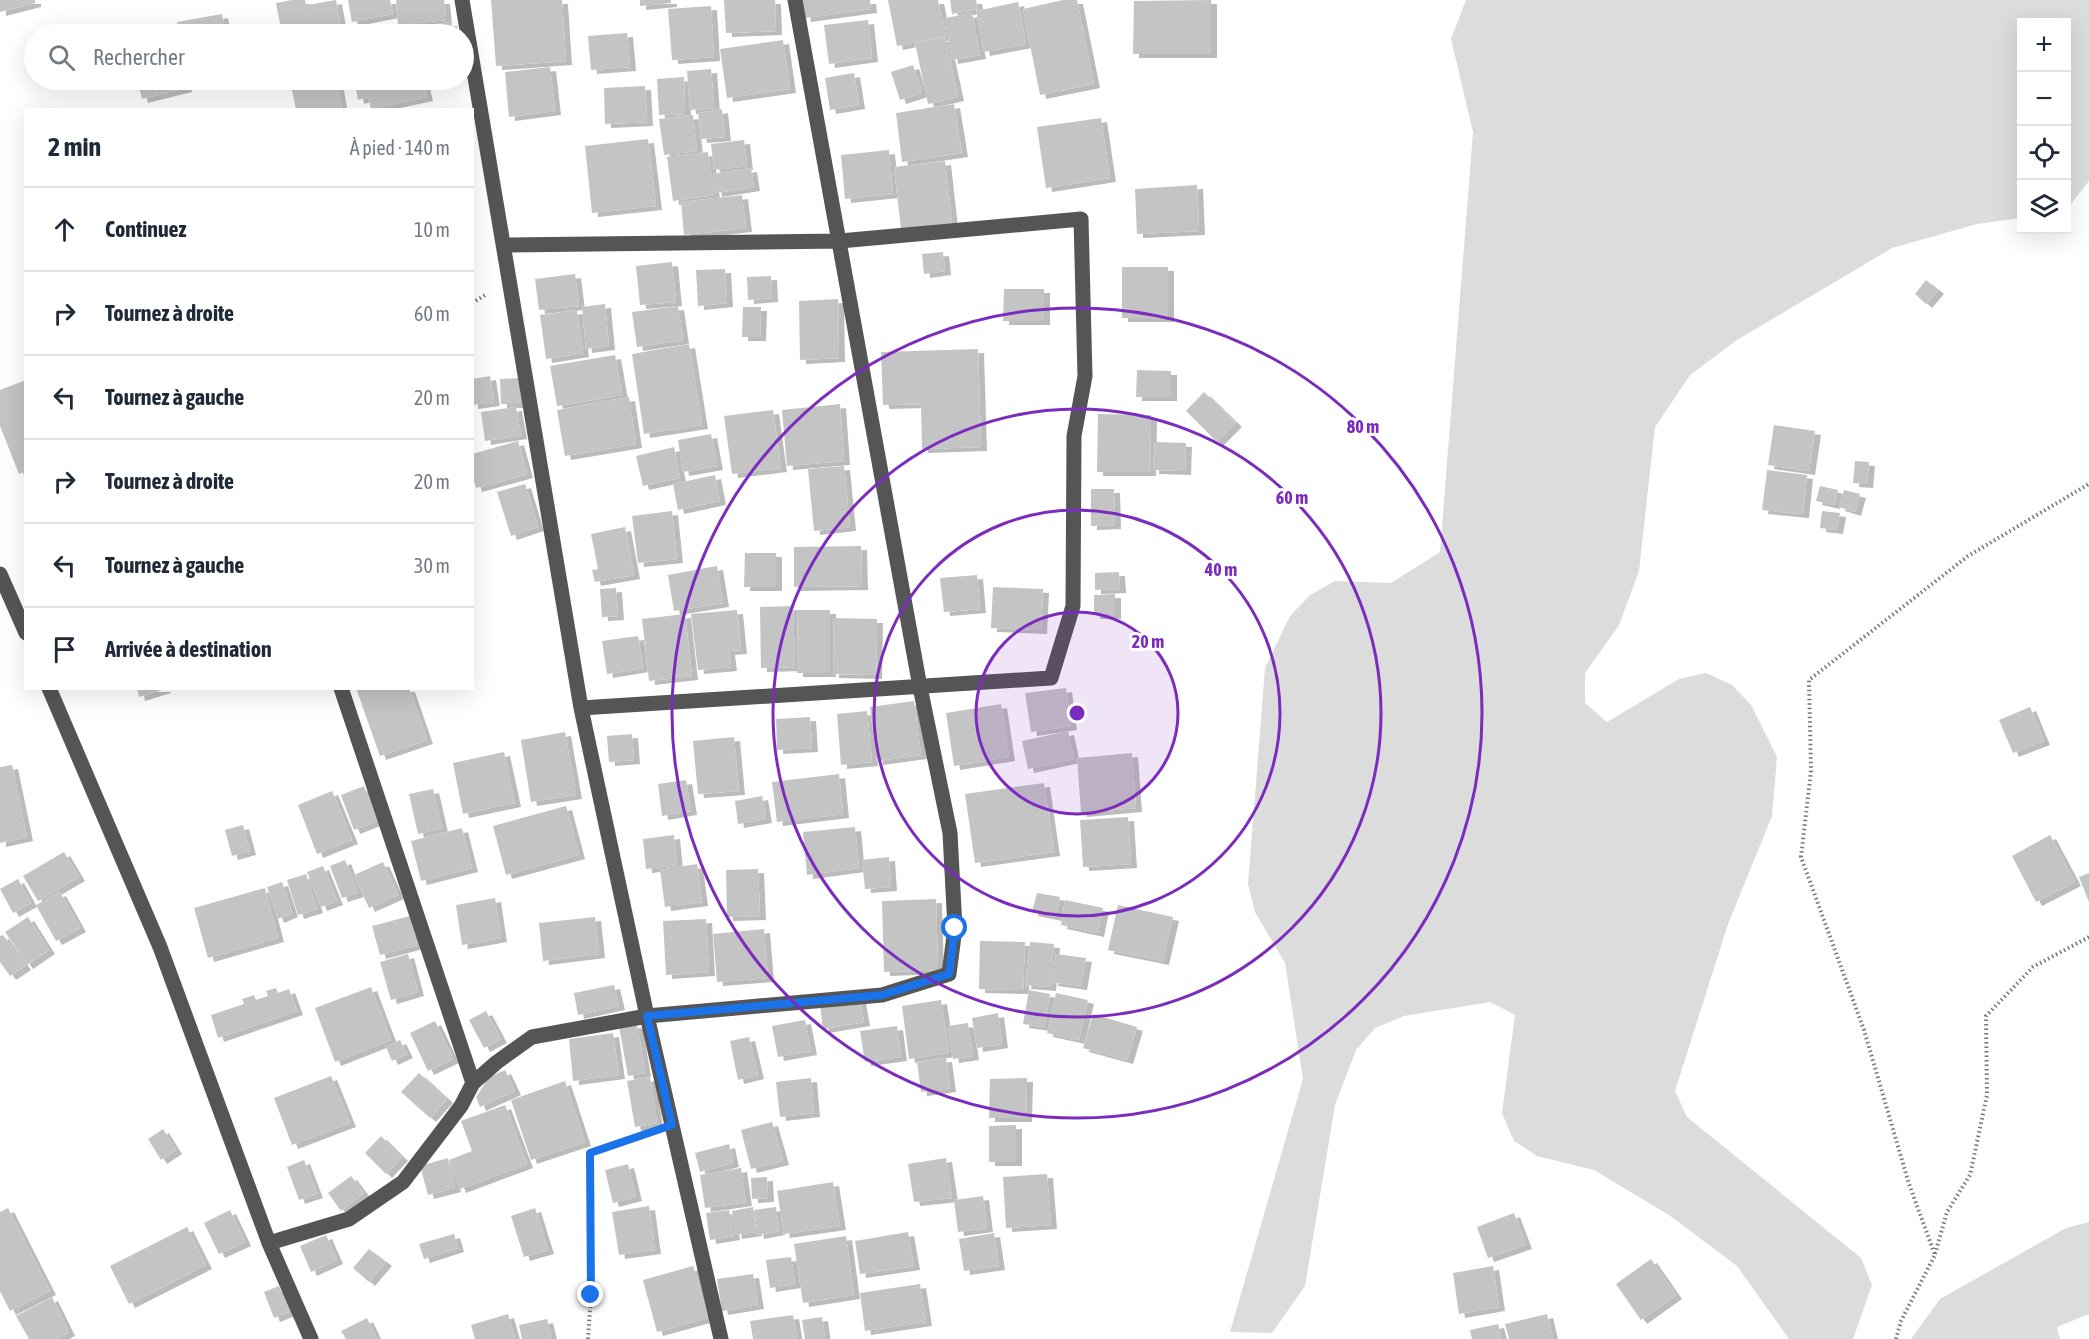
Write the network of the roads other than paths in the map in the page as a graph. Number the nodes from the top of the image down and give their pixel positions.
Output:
1 (462, 0) edge
2 (795, 0) edge
3 (466, 24) edge
4 (474, 70) edge
5 (840, 241) junction
6 (504, 245) junction
7 (0, 574) edge
8 (24, 628) edge
9 (920, 687) junction
10 (50, 690) edge
11 (342, 690) edge
12 (581, 708) junction
13 (647, 1016) junction
14 (473, 1083) junction
15 (269, 1242) junction
16 (311, 1339) edge
17 (721, 1339) edge

1 - 3 street
2 - 5 street
4 - 6 street
5 - 6 street
5 - 9 street
5 - 9 street
6 - 12 street
7 - 8 street
9 - 12 street
9 - 13 street
10 - 15 street
11 - 14 street
12 - 13 street
13 - 14 street
13 - 17 street
14 - 15 street
15 - 16 street

